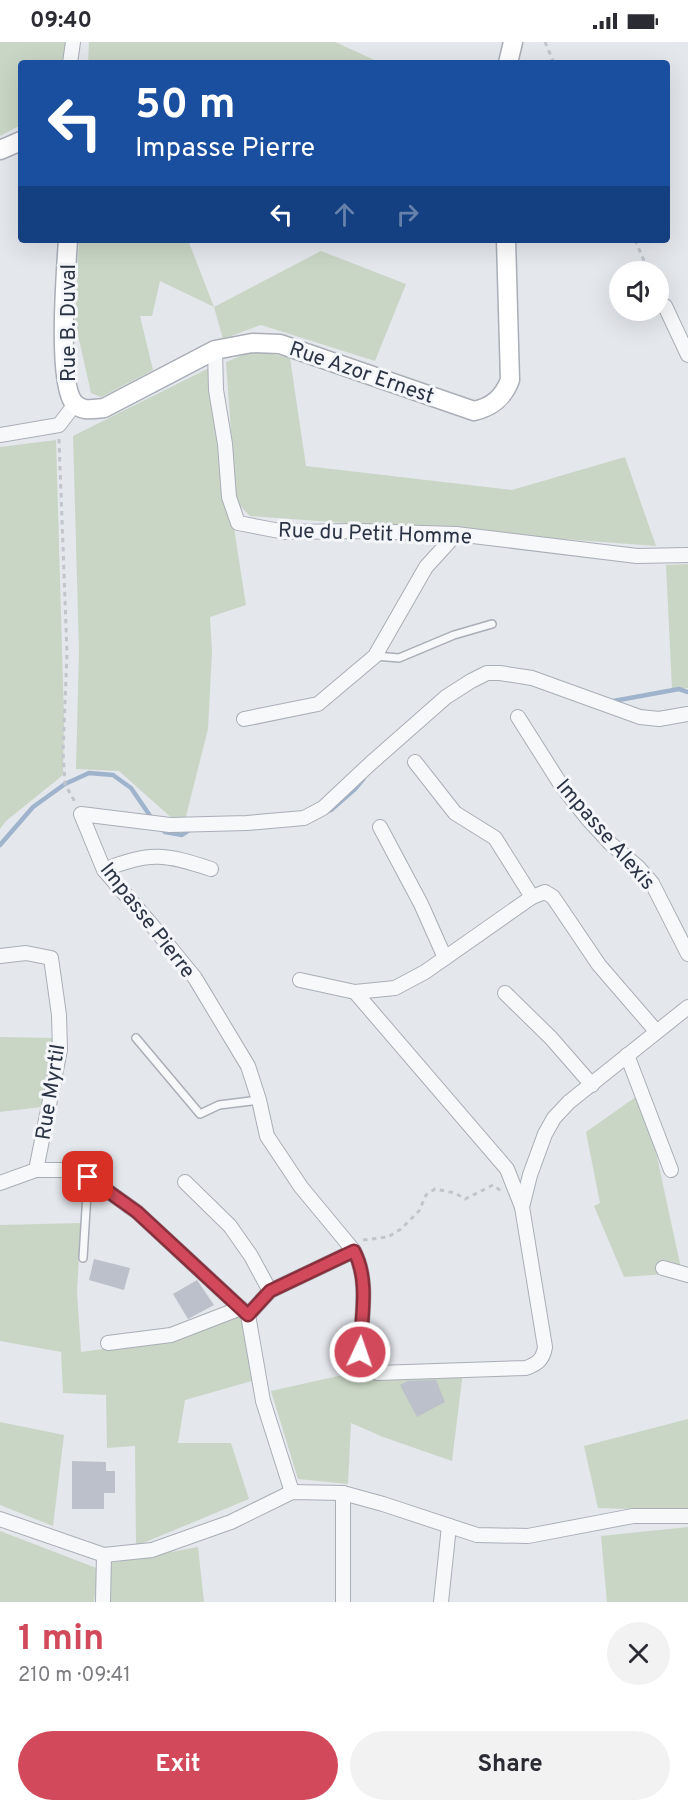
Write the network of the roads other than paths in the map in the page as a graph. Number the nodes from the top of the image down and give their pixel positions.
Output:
1 (73, 42) edge
2 (513, 42) edge
3 (70, 60) edge
4 (509, 60) edge
5 (18, 142) edge
6 (0, 150) edge
7 (68, 243) edge
8 (506, 243) edge
9 (669, 314) edge
10 (214, 350) junction
11 (688, 354) edge
12 (75, 404) junction
13 (0, 435) edge
14 (456, 534) junction
15 (688, 555) edge
16 (492, 624) dead end
17 (375, 656) junction
18 (688, 714) edge
19 (518, 717) dead end
20 (244, 719) dead end
21 (415, 762) dead end
22 (380, 827) dead end
23 (212, 869) dead end
24 (104, 870) junction
25 (532, 897) junction
26 (688, 954) edge
27 (0, 956) edge
28 (445, 958) junction
29 (300, 980) dead end
30 (355, 992) junction
31 (506, 993) dead end
32 (688, 1008) edge
33 (657, 1031) junction
34 (136, 1038) dead end
35 (627, 1055) junction
36 (592, 1085) junction
37 (259, 1100) junction
38 (36, 1170) junction
39 (671, 1170) dead end
40 (88, 1177) junction
41 (185, 1182) dead end
42 (0, 1183) edge
43 (522, 1207) junction
44 (350, 1246) junction
45 (82, 1258) dead end
46 (663, 1268) dead end
47 (688, 1275) edge
48 (270, 1291) junction
49 (244, 1311) junction
50 (108, 1343) dead end
51 (292, 1492) junction
52 (343, 1492) junction
53 (688, 1516) edge
54 (0, 1519) edge
55 (449, 1526) junction
56 (104, 1555) junction
57 (103, 1602) edge
58 (343, 1602) edge
59 (441, 1602) edge

1 - 3 street
2 - 4 street
5 - 6 street
7 - 12 street, Rue B. Duval
8 - 10 street, Rue Azor Ernest
9 - 11 street
10 - 12 street, Rue Azor Ernest
10 - 14 street, Rue du Petit Homme
12 - 13 street
14 - 15 street, Rue du Petit Homme
14 - 17 street
16 - 17 lane
17 - 20 street
18 - 24 street, Impasse Pierre
19 - 26 street, Impasse Alexis
21 - 25 street
22 - 28 street
23 - 24 street
24 - 37 street, Impasse Pierre
25 - 28 street
25 - 33 street
27 - 38 street, Rue Myrtil
28 - 30 street
29 - 30 street
30 - 43 street
31 - 36 street
32 - 33 street
33 - 35 street
34 - 37 lane
35 - 36 street
35 - 39 street
36 - 43 street
37 - 44 street, Impasse Pierre
38 - 40 street
38 - 42 street
40 - 45 lane
40 - 49 street
41 - 48 street
43 - 44 street, Impasse Pierre
44 - 48 street
46 - 47 street
48 - 49 street
49 - 50 street
49 - 51 street
51 - 52 street
51 - 56 street
52 - 55 street
52 - 58 street
53 - 55 street
54 - 56 street
55 - 59 street
56 - 57 street

